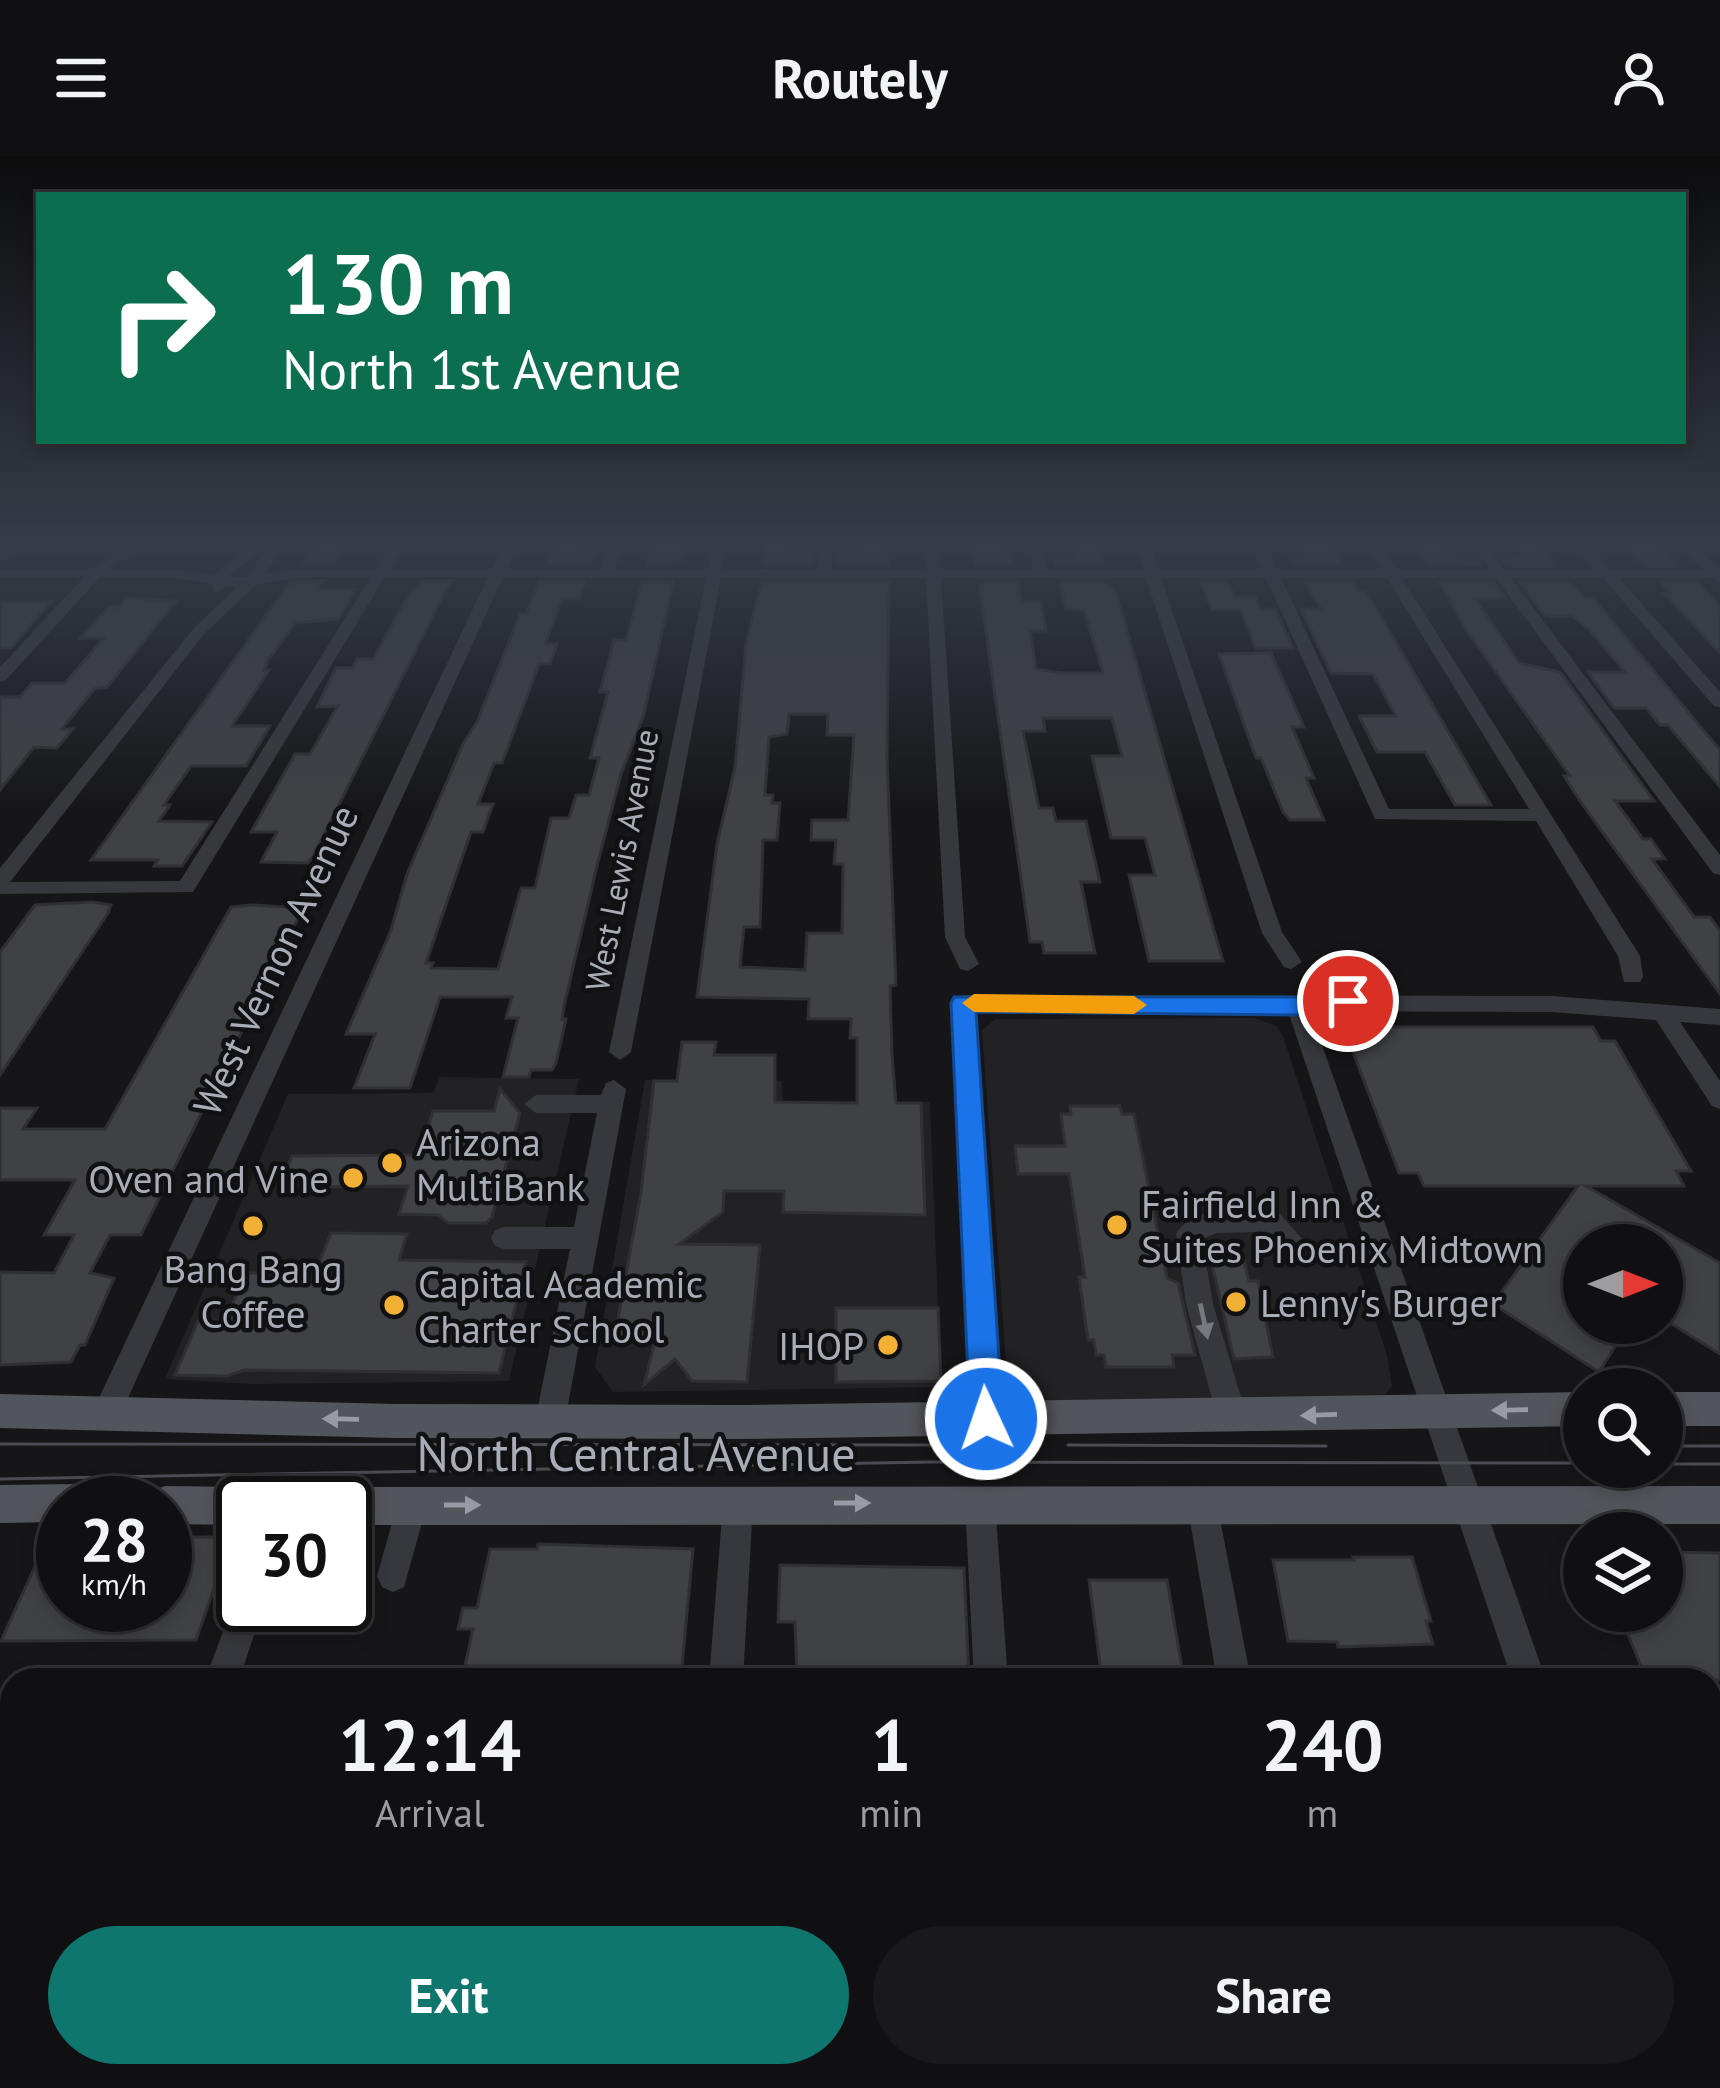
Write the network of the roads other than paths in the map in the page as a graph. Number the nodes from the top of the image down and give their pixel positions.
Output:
1 (43, 630) edge
2 (346, 630) edge
3 (472, 630) edge
4 (703, 630) edge
5 (936, 630) edge
6 (1171, 630) edge
7 (1297, 630) edge
8 (1427, 630) edge
9 (1542, 630) edge
10 (1657, 630) edge
11 (199, 631) edge
12 (0, 677) edge
13 (1720, 702) edge
14 (1543, 815) junction
15 (1720, 868) edge
16 (0, 885) edge
17 (1291, 962) dead end
18 (968, 964) dead end
19 (1632, 977) dead end
20 (1297, 1006) junction
21 (1664, 1015) junction
22 (1720, 1017) edge
23 (620, 1052) dead end
24 (1720, 1100) edge
25 (536, 1104) dead end
26 (504, 1238) dead end
27 (585, 1238) junction
28 (1291, 1240) dead end
29 (1563, 1409) edge
30 (1683, 1409) edge
31 (1720, 1409) edge
32 (0, 1411) edge
33 (107, 1412) junction
34 (1436, 1412) junction
35 (1232, 1417) junction
36 (986, 1419) junction
37 (550, 1420) junction
38 (1468, 1502) junction
39 (980, 1503) junction
40 (1202, 1503) junction
41 (0, 1504) edge
42 (36, 1504) edge
43 (738, 1504) junction
44 (1720, 1504) edge
45 (412, 1505) junction
46 (372, 1506) edge
47 (393, 1576) dead end
48 (239, 1632) edge
49 (227, 1668) edge
50 (727, 1668) edge
51 (990, 1668) edge
52 (1232, 1668) edge
53 (1524, 1668) edge

1 - 12 street
2 - 16 street
3 - 33 street, West Vernon Avenue
4 - 23 street, West Lewis Avenue
5 - 18 street
6 - 17 street
7 - 14 street
8 - 14 street
9 - 15 street
10 - 13 street
11 - 16 street
14 - 19 street
20 - 21 street
20 - 34 street
20 - 36 street
21 - 22 street
21 - 24 street
25 - 27 street
26 - 27 street
27 - 37 street
28 -> 35 street
29 -> 34 main road, North Central Avenue
30 - 31 main road
32 - 33 main road, North Central Avenue
37 -> 33 main road, North Central Avenue
34 -> 35 main road, North Central Avenue
34 - 38 street
35 - 36 main road, North Central Avenue
36 - 37 main road, North Central Avenue
38 - 40 main road, North Central Avenue
38 - 44 main road, North Central Avenue
38 - 53 street
39 - 40 main road, North Central Avenue
43 -> 39 main road, North Central Avenue
39 - 51 street
40 - 52 street
41 - 42 main road
45 -> 43 main road, North Central Avenue
43 - 50 street
45 - 46 main road, North Central Avenue
45 - 47 street
48 - 49 street

